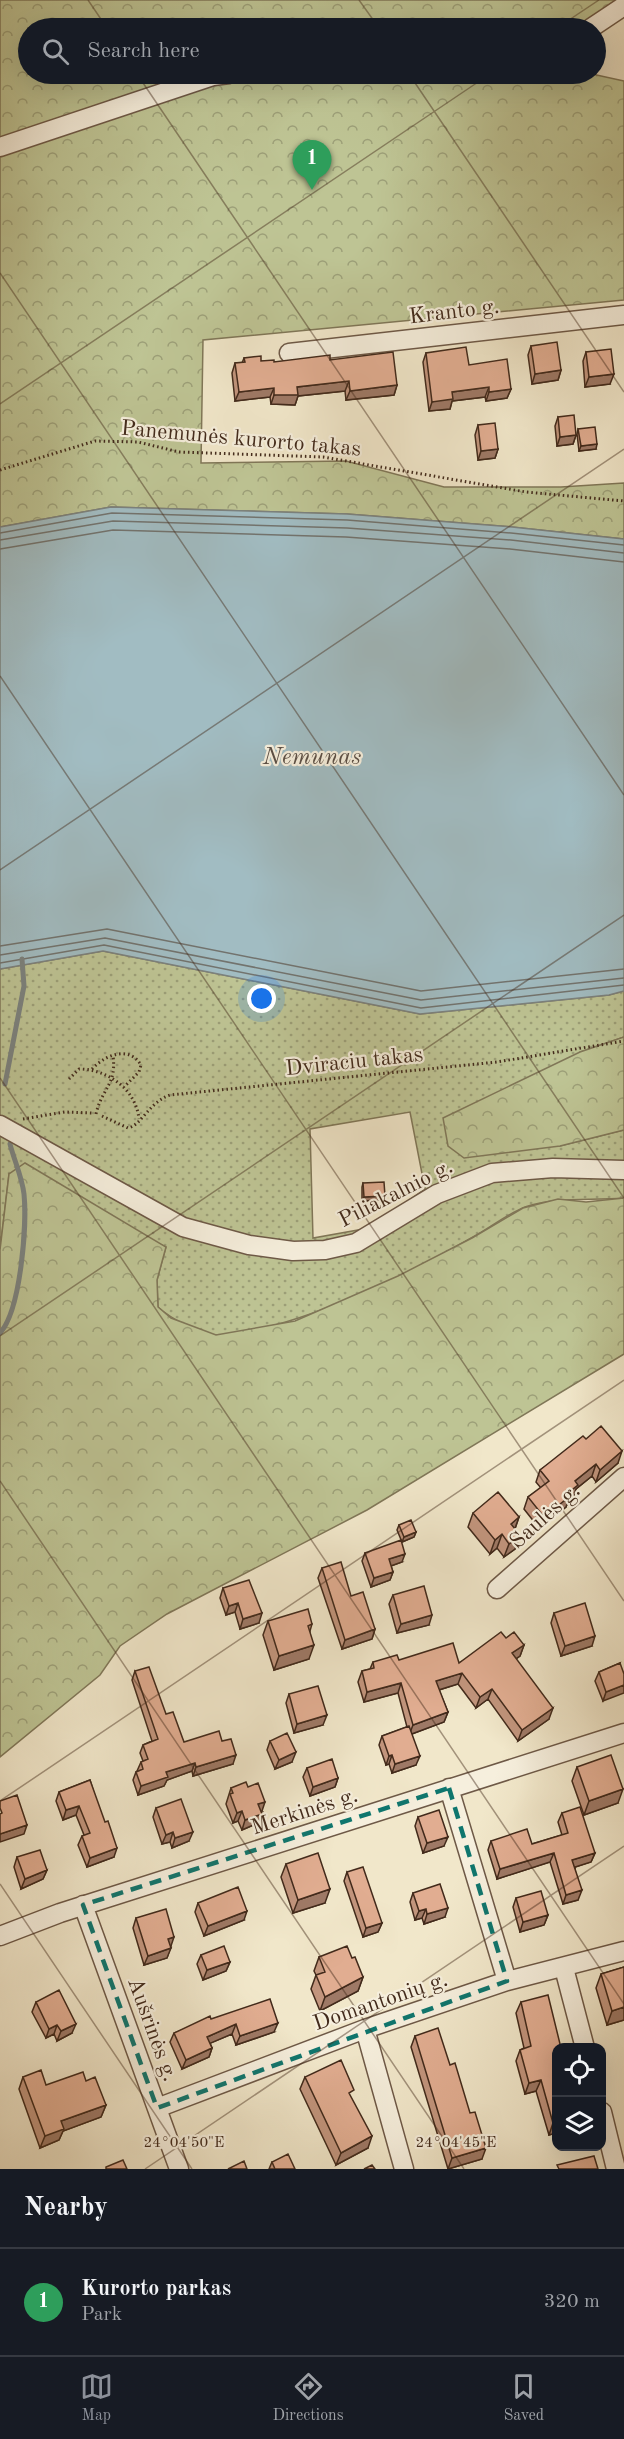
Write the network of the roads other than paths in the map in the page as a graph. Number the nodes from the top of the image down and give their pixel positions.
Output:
1 (624, 6) edge
2 (606, 18) edge
3 (189, 84) edge
4 (0, 147) edge
5 (624, 315) edge
6 (289, 353) dead end
7 (0, 1125) edge
8 (624, 1170) edge
9 (624, 1476) edge
10 (496, 1589) dead end
11 (624, 1733) edge
12 (449, 1788) junction
13 (83, 1905) junction
14 (0, 1936) edge
15 (624, 1951) edge
16 (564, 1968) junction
17 (507, 1981) junction
18 (365, 2029) junction
19 (584, 2043) edge
20 (157, 2108) junction
21 (606, 2128) edge
22 (179, 2169) edge
23 (404, 2169) edge
24 (616, 2169) edge

1 - 2 street
3 - 4 street
5 - 6 street, Kranto g.
7 - 8 street, Piliakalnio g.
9 - 10 street, Saulės g.
11 - 12 street, Merkinės g.
12 - 13 street, Merkinės g.
12 - 17 street
13 - 14 street, Merkinės g.
13 - 20 street, Aušrinės g.
15 - 16 street, Domantonių g.
16 - 17 street, Domantonių g.
16 - 19 street
17 - 18 street, Domantonių g.
18 - 20 street, Domantonių g.
18 - 23 street
20 - 22 street, Aušrinės g.
21 - 24 street

